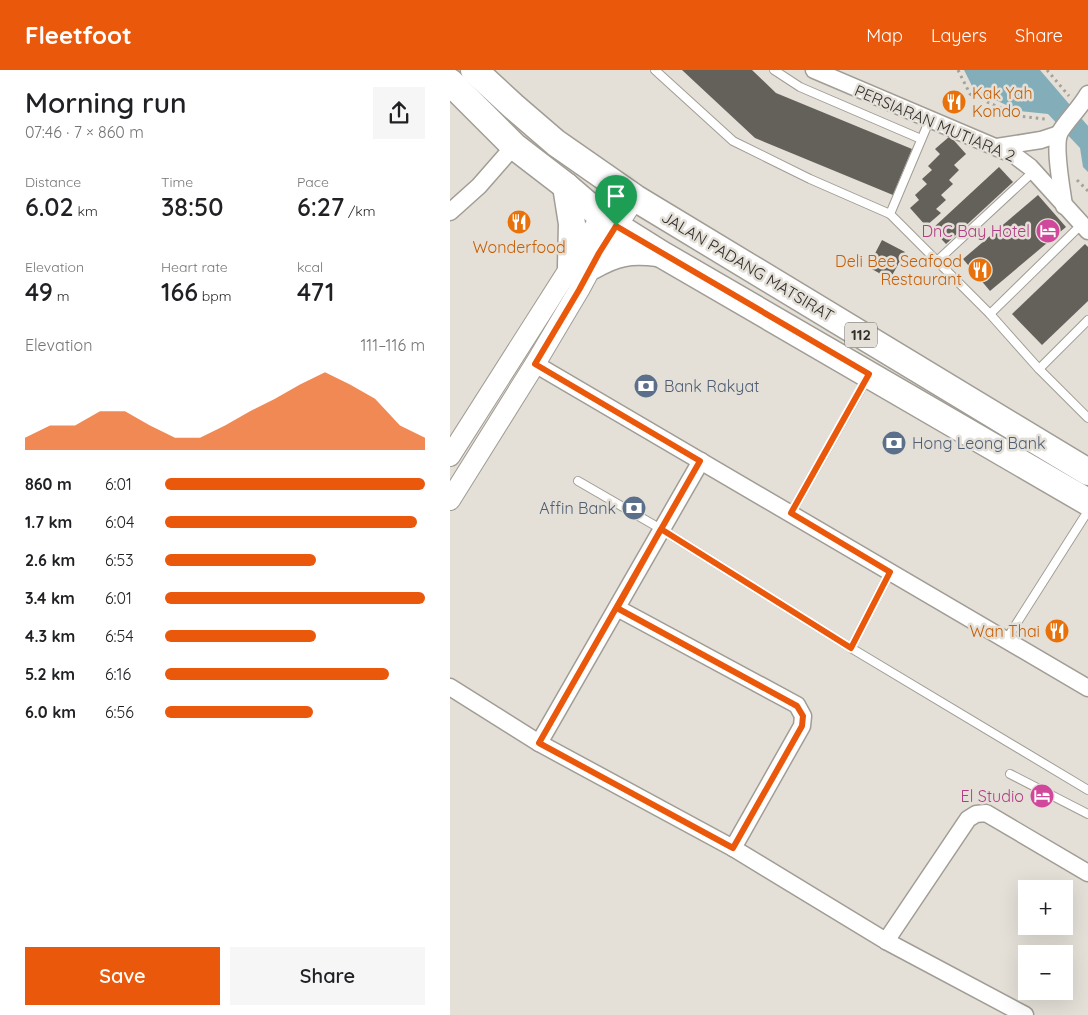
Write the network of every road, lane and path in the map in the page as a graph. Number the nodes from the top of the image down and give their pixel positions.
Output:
1 (474, 70) edge
2 (654, 70) edge
3 (774, 70) edge
4 (814, 70) edge
5 (958, 70) edge
6 (1047, 70) edge
7 (450, 82) edge
8 (1082, 104) edge
9 (930, 119) junction
10 (1060, 132) junction
11 (921, 139) junction
12 (514, 146) junction
13 (998, 147) junction
14 (1033, 172) junction
15 (566, 186) junction
16 (627, 192) junction
17 (1064, 206) junction
18 (450, 212) edge
19 (890, 214) junction
20 (609, 222) junction
21 (1085, 227) edge
22 (661, 254) junction
23 (937, 261) junction
24 (581, 266) junction
25 (990, 314) junction
26 (1088, 320) edge
27 (535, 364) junction
28 (1039, 369) junction
29 (869, 374) junction
30 (1088, 418) edge
31 (450, 456) edge
32 (700, 461) junction
33 (1088, 472) edge
34 (578, 481) dead end
35 (450, 500) edge
36 (1088, 502) edge
37 (1088, 511) edge
38 (791, 513) junction
39 (661, 529) junction
40 (890, 572) junction
41 (617, 608) junction
42 (1006, 640) junction
43 (851, 648) junction
44 (450, 687) edge
45 (1088, 688) edge
46 (539, 743) junction
47 (1010, 774) dead end
48 (1088, 790) edge
49 (1088, 814) edge
50 (733, 848) junction
51 (1088, 873) edge
52 (886, 942) junction
53 (1025, 1015) edge

1 - 16 main road, JALAN PADANG MATSIRAT / 112
2 - 19 lane
3 - 11 lane
4 - 9 street, PERSIARAN MUTIARA 2
5 - 10 path
6 - 8 path
7 - 12 main road, JALAN PADANG MATSIRAT / 112
8 - 10 street
9 - 11 lane
9 - 13 street, PERSIARAN MUTIARA 2
10 - 13 street
10 - 17 street
11 - 19 lane
12 - 15 main road, JALAN PADANG MATSIRAT / 112
12 - 18 street
13 - 14 street, PERSIARAN MUTIARA 2
14 - 17 street, PERSIARAN MUTIARA 2
14 - 23 lane
15 - 20 main road, JALAN PADANG MATSIRAT / 112
15 - 24 main road
16 - 20 street
16 - 33 main road, JALAN PADANG MATSIRAT / 112
17 - 21 street, PERSIARAN MUTIARA 2
19 - 23 lane
20 - 22 main road, JALAN PADANG MATSIRAT / 112
20 - 24 street
21 - 25 lane
22 - 24 main road
22 - 29 main road, JALAN PADANG MATSIRAT / 112
23 - 25 lane
24 - 27 street
24 - 31 street
25 - 28 lane
26 - 28 lane
27 - 32 street
27 - 35 street
28 - 30 lane
29 - 36 main road, JALAN PADANG MATSIRAT / 112
29 - 38 lane
32 - 38 street
32 - 39 street
34 - 39 lane
37 - 42 lane
38 - 40 street
39 - 41 street
39 - 43 lane
40 - 42 street
40 - 43 lane
41 - 46 street
41 - 50 street
42 - 45 street
43 - 48 lane
44 - 46 street
46 - 50 street
47 - 49 lane
50 - 52 street
51 - 52 street
52 - 53 street

